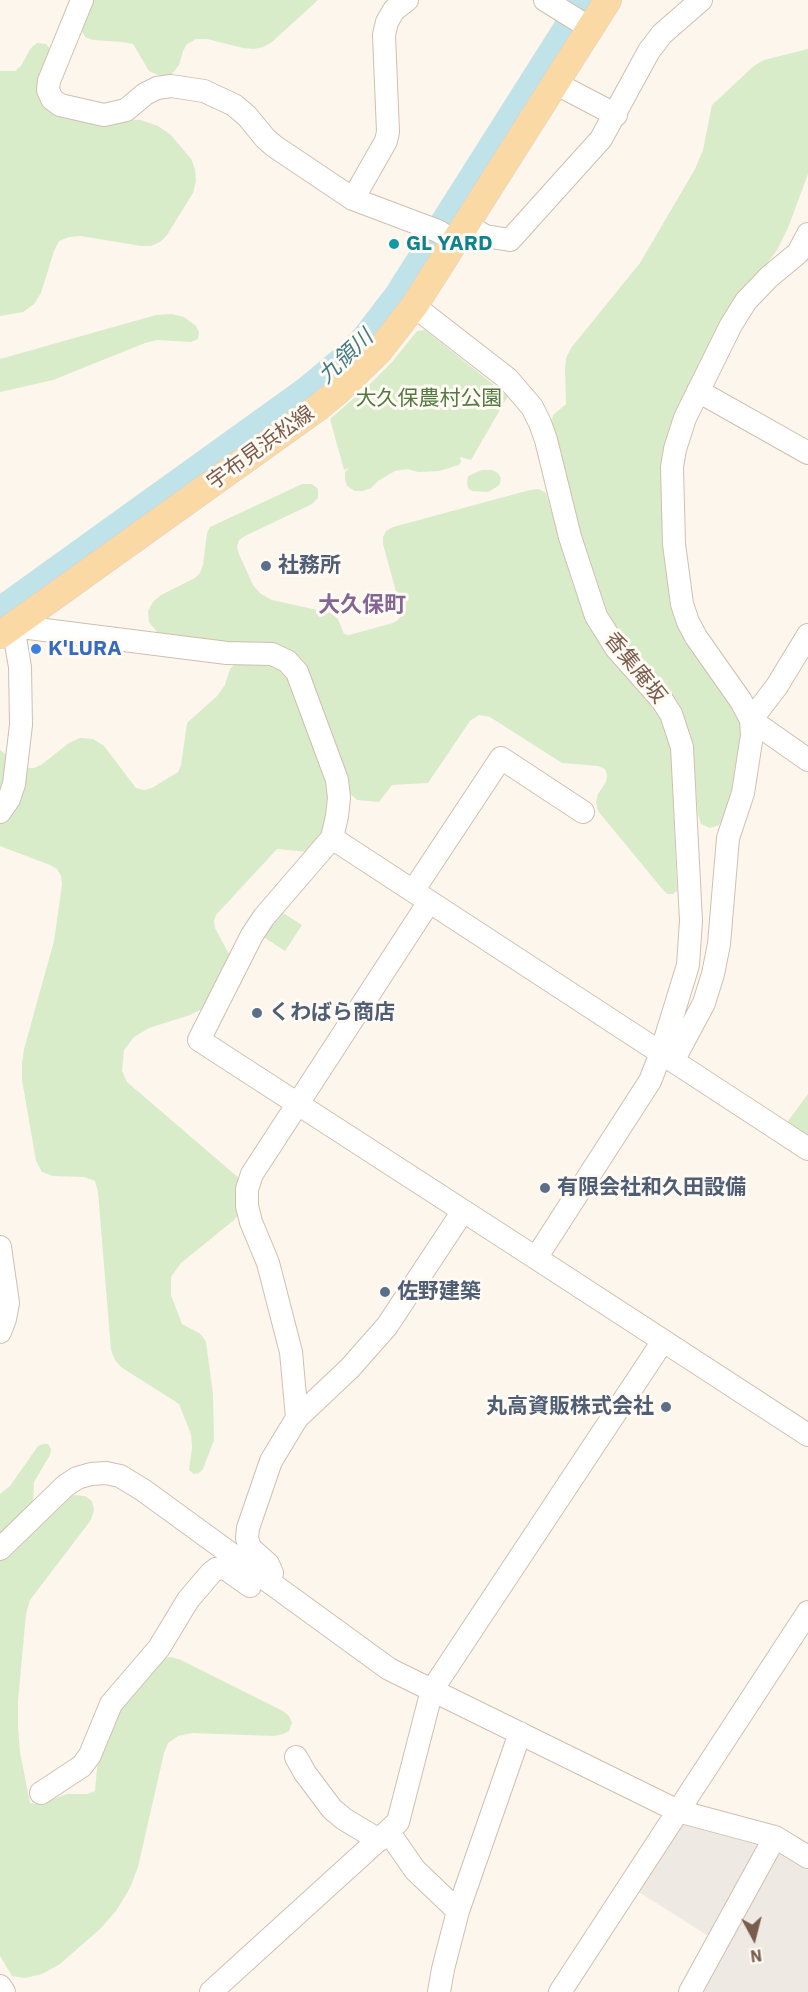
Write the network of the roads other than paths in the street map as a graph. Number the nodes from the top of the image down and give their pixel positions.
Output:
1 (82, 0) edge
2 (407, 0) edge
3 (545, 0) edge
4 (608, 0) edge
5 (701, 0) edge
6 (581, 23) junction
7 (555, 83) junction
8 (616, 116) junction
9 (353, 199) junction
10 (451, 233) junction
11 (808, 234) edge
12 (414, 306) junction
13 (698, 391) junction
14 (808, 453) edge
15 (6, 631) edge
16 (808, 635) edge
17 (751, 720) junction
18 (808, 760) edge
19 (0, 812) edge
20 (583, 812) dead end
21 (332, 838) junction
22 (421, 897) junction
23 (667, 1057) junction
24 (297, 1104) junction
25 (808, 1149) edge
26 (463, 1211) junction
27 (0, 1246) edge
28 (536, 1258) junction
29 (0, 1332) edge
30 (663, 1341) junction
31 (297, 1418) junction
32 (808, 1436) edge
33 (0, 1550) edge
34 (270, 1583) junction
35 (808, 1612) edge
36 (432, 1690) junction
37 (520, 1733) junction
38 (296, 1757) dead end
39 (41, 1793) dead end
40 (678, 1811) junction
41 (383, 1836) junction
42 (775, 1837) junction
43 (808, 1857) edge
44 (458, 1911) junction
45 (0, 1986) edge
46 (4, 1992) edge
47 (212, 1992) edge
48 (439, 1992) edge
49 (560, 1992) edge
50 (690, 1992) edge

1 - 9 street
2 - 9 street
3 - 6 street
4 - 6 main road, 宇布見浜松線
5 - 8 street
6 - 7 main road, 宇布見浜松線
7 - 8 street
7 - 10 main road, 宇布見浜松線
8 - 10 street
9 - 10 street
10 - 12 main road, 宇布見浜松線
11 - 13 street
12 - 15 main road, 宇布見浜松線
12 - 23 street, 香集庵坂
13 - 14 street
13 - 17 street
15 - 19 street
15 - 21 street
16 - 17 street
17 - 18 street
17 - 23 street
20 - 22 street
21 - 22 street
21 - 24 street
22 - 23 street
22 - 24 street
23 - 25 street
23 - 28 street
24 - 26 street
24 - 31 street
26 - 28 street
26 - 31 street
27 - 29 street
28 - 30 street
30 - 32 street
30 - 36 street
31 - 34 street
33 - 34 street
34 - 36 street
34 - 39 street
35 - 40 street
36 - 37 street
36 - 41 street
37 - 40 street
37 - 44 street
38 - 41 street
40 - 42 street
40 - 49 street
41 - 44 street
41 - 47 street
42 - 43 street
42 - 50 street
44 - 48 street
45 - 46 street

